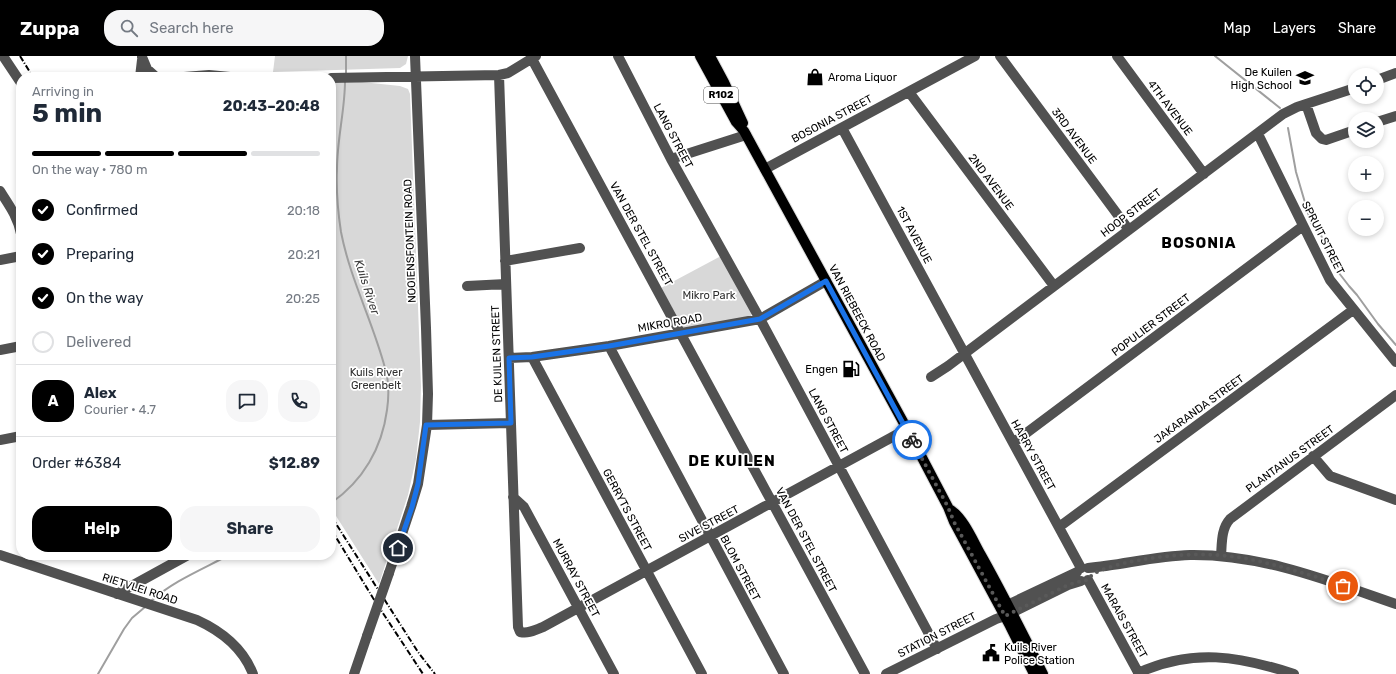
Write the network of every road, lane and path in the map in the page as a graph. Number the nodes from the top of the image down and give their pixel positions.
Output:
1 (3, 56) edge
2 (142, 56) edge
3 (415, 56) edge
4 (618, 56) edge
5 (700, 56) edge
6 (710, 56) edge
7 (952, 56) edge
8 (975, 56) edge
9 (1000, 56) edge
10 (1117, 56) edge
11 (535, 57) edge
12 (957, 65) junction
13 (140, 72) edge
14 (150, 72) edge
15 (1396, 73) edge
16 (499, 75) junction
17 (16, 76) edge
18 (416, 76) junction
19 (1384, 77) edge
20 (336, 78) edge
21 (1348, 90) edge
22 (909, 92) junction
23 (1306, 104) junction
24 (1396, 116) edge
25 (1384, 120) edge
26 (842, 128) junction
27 (1348, 132) edge
28 (745, 133) junction
29 (1258, 134) junction
30 (671, 160) junction
31 (765, 169) junction
32 (1204, 174) junction
33 (0, 191) edge
34 (16, 216) edge
35 (1303, 226) junction
36 (1129, 230) junction
37 (580, 248) dead end
38 (16, 257) edge
39 (0, 260) edge
40 (505, 261) junction
41 (826, 281) junction
42 (506, 284) junction
43 (467, 286) dead end
44 (1054, 286) junction
45 (1353, 310) junction
46 (760, 319) junction
47 (682, 333) junction
48 (609, 346) junction
49 (16, 347) edge
50 (0, 350) edge
51 (964, 353) junction
52 (532, 357) junction
53 (509, 358) junction
54 (1396, 362) edge
55 (931, 377) dead end
56 (1396, 395) edge
57 (511, 423) junction
58 (426, 425) junction
59 (907, 429) junction
60 (16, 437) edge
61 (0, 440) edge
62 (1013, 443) junction
63 (1313, 456) junction
64 (839, 467) junction
65 (513, 497) junction
66 (1396, 500) edge
67 (772, 503) junction
68 (1058, 527) junction
69 (710, 537) junction
70 (0, 555) edge
71 (1221, 556) junction
72 (179, 560) edge
73 (646, 571) junction
74 (1084, 574) junction
75 (117, 594) junction
76 (1396, 604) edge
77 (579, 608) junction
78 (1005, 612) junction
79 (520, 632) joint
80 (937, 649) junction
81 (1139, 673) edge
82 (253, 674) edge
83 (354, 674) edge
84 (614, 674) edge
85 (702, 674) edge
86 (784, 674) edge
87 (865, 674) edge
88 (886, 674) edge
89 (1034, 674) edge
90 (1043, 674) edge
91 (1294, 674) edge

1 - 17 street
2 - 13 street
2 - 14 street
3 - 18 street, NOOIENSFONTEIN ROAD
4 - 30 street, LANG STREET
5 - 28 main road, VAN RIEBEECK ROAD / R102
6 - 28 main road, VAN RIEBEECK ROAD / R102
7 - 12 street
8 - 12 street, BOSONIA STREET
9 - 36 street, 3RD AVENUE
10 - 32 street, 4TH AVENUE
11 - 16 street
11 - 47 street, VAN DER STEL STREET
12 - 22 street, BOSONIA STREET
15 - 19 street
16 - 18 street
16 - 40 street, DE KUILEN STREET
18 - 20 street
18 - 58 street, NOOIENSFONTEIN ROAD
21 - 23 street, HOOP STREET
22 - 26 street, BOSONIA STREET
22 - 44 street, 2ND AVENUE
23 - 27 street
23 - 29 street, HOOP STREET
24 - 25 street
26 - 31 street, BOSONIA STREET
26 - 51 street, 1ST AVENUE
28 - 30 street
28 - 31 main road, VAN RIEBEECK ROAD / R102
29 - 32 street, HOOP STREET
29 - 35 street, SPRUIT STREET
30 - 46 street, LANG STREET
31 - 41 main road, VAN RIEBEECK ROAD / R102
32 - 36 street, HOOP STREET
33 - 34 street
35 - 45 street, SPRUIT STREET
35 - 62 street, POPULIER STREET
36 - 44 street, HOOP STREET
37 - 40 street
38 - 39 street
40 - 42 street, DE KUILEN STREET
41 - 46 street, MIKRO ROAD
41 - 59 main road, VAN RIEBEECK ROAD / R102
42 - 43 street
42 - 53 street, DE KUILEN STREET
44 - 51 street, HOOP STREET
45 - 54 street, SPRUIT STREET
45 - 68 street, JAKARANDA STREET
46 - 47 street, MIKRO ROAD
46 - 64 street, LANG STREET
47 - 48 street, MIKRO ROAD
47 - 67 street, VAN DER STEL STREET
48 - 52 street, MIKRO ROAD
48 - 69 street, BLOM STREET
49 - 50 street
51 - 55 street, HOOP STREET
51 - 62 street, HARRY STREET
52 - 53 street, MIKRO ROAD
52 - 73 street, GERRYTS STREET
53 - 57 street, DE KUILEN STREET
56 - 63 street, PLANTANUS STREET
57 - 58 street
57 - 65 street, DE KUILEN STREET
58 - 83 street, NOOIENSFONTEIN ROAD, bridge
59 - 64 street, SIVE STREET
59 - 78 main road, VAN RIEBEECK ROAD / R102
60 - 61 street
62 - 68 street, HARRY STREET
63 - 66 street
63 - 71 street, PLANTANUS STREET
64 - 67 street, SIVE STREET
64 - 80 street, LANG STREET
65 - 77 street, MURRAY STREET
65 - 79 street, DE KUILEN STREET
67 - 69 street, SIVE STREET
67 - 87 street, VAN DER STEL STREET
68 - 74 street, HARRY STREET
69 - 73 street, SIVE STREET
69 - 86 street, BLOM STREET
70 - 75 street, RIETVLEI ROAD
71 - 74 street, STATION STREET
71 - 76 street, STATION STREET
72 - 75 street
73 - 77 street, SIVE STREET
73 - 85 street, GERRYTS STREET
74 - 78 street, STATION STREET
74 - 81 street, MARAIS STREET
75 - 82 street, RIETVLEI ROAD
77 - 79 street, SIVE STREET
77 - 84 street, MURRAY STREET
78 - 80 street, STATION STREET
78 - 89 main road, VAN RIEBEECK ROAD / R102
78 - 90 main road, VAN RIEBEECK ROAD / R102
80 - 88 street, STATION STREET
81 - 91 street

